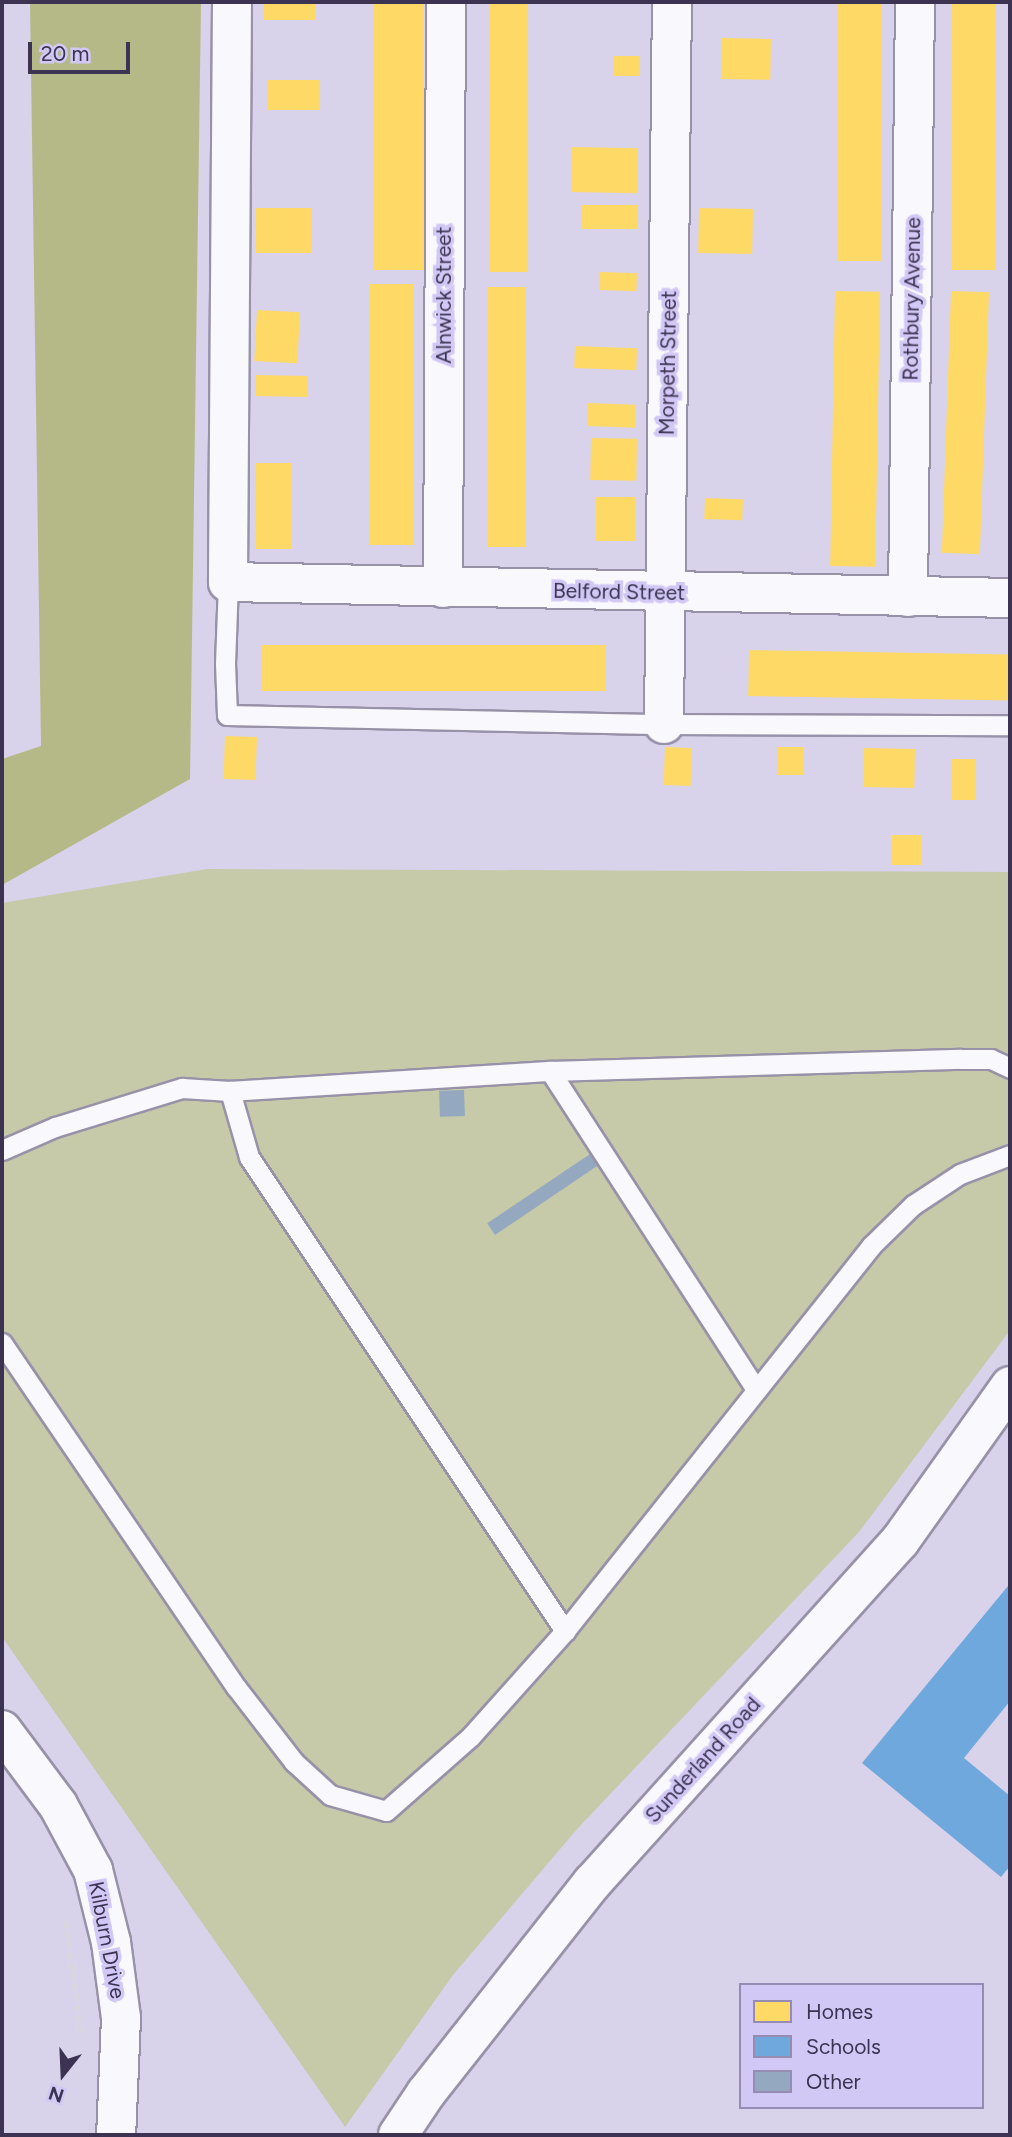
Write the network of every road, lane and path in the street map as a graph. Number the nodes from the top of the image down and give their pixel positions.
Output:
1 (232, 2) edge
2 (446, 2) edge
3 (672, 2) edge
4 (915, 2) edge
5 (228, 582) junction
6 (443, 588) junction
7 (666, 593) junction
8 (908, 597) junction
9 (1010, 598) edge
10 (664, 724) junction
11 (1010, 725) edge
12 (1010, 1068) edge
13 (551, 1071) junction
14 (230, 1091) junction
15 (2, 1150) edge
16 (1010, 1155) edge
17 (2, 1343) edge
18 (1010, 1386) edge
19 (755, 1390) junction
20 (565, 1631) junction
21 (2, 1730) edge
22 (64, 1908) dead end
23 (82, 2042) dead end
24 (116, 2135) edge
25 (398, 2135) edge

1 - 5 street
2 - 6 street, Alnwick Street
3 - 7 street, Morpeth Street
4 - 8 street, Rothbury Avenue
5 - 6 street, Belford Street
5 - 10 lane
6 - 7 street, Belford Street
7 - 8 street, Belford Street
7 - 10 street, Morpeth Street
8 - 9 street, Belford Street
10 - 11 lane
12 - 13 lane
13 - 14 lane
13 - 19 lane
14 - 15 lane
14 - 20 lane
16 - 19 lane
17 - 20 lane
18 - 25 street, Sunderland Road
19 - 20 lane
21 - 24 street, Kilburn Drive
22 - 23 path

